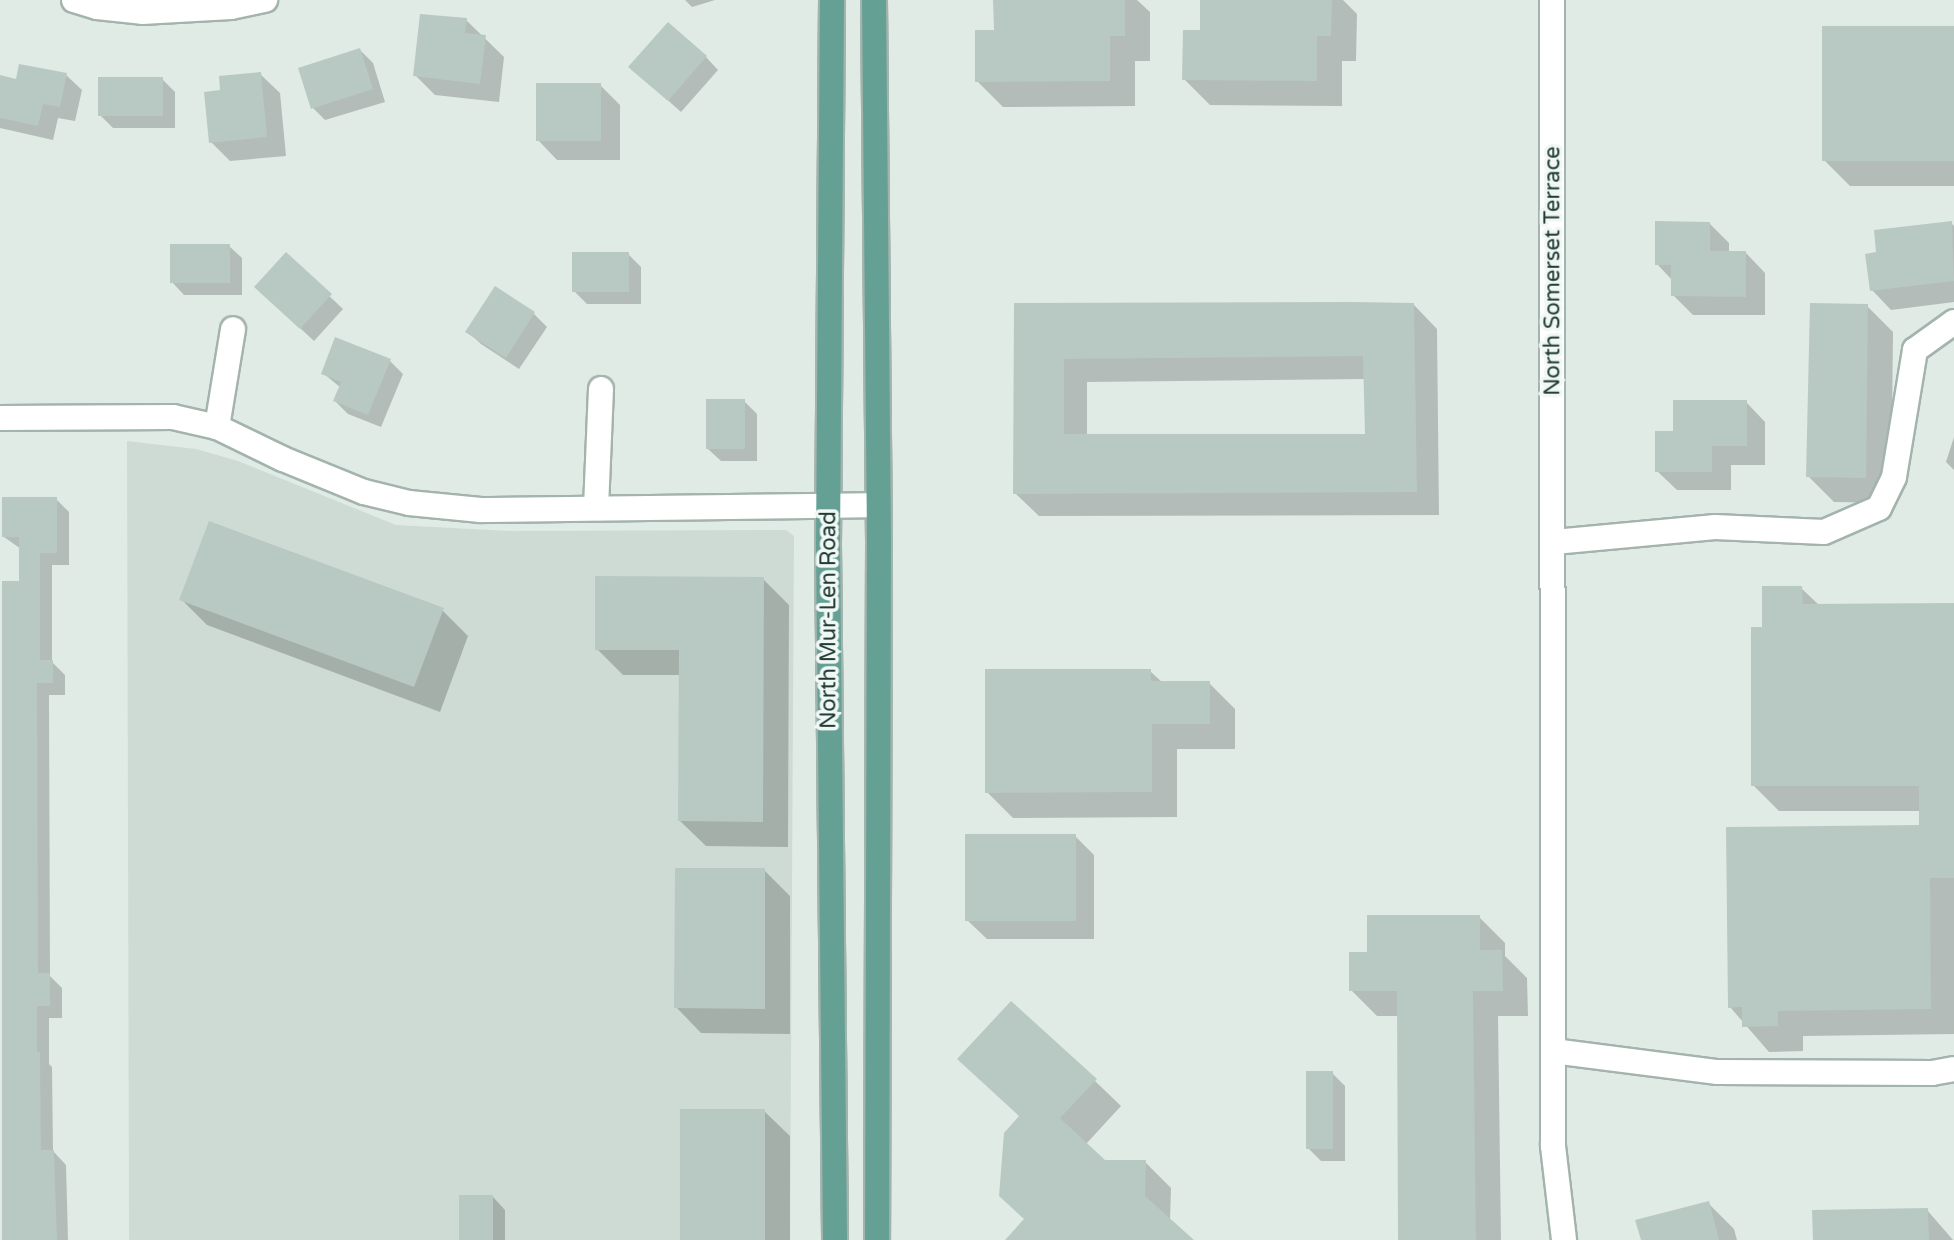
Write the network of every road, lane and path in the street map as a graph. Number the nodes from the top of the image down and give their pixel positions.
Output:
1 (74, 0) edge
2 (265, 0) edge
3 (832, 0) edge
4 (874, 0) edge
5 (1552, 0) edge
6 (1954, 322) edge
7 (233, 329) dead end
8 (601, 389) dead end
9 (0, 418) edge
10 (217, 427) junction
11 (828, 505) junction
12 (878, 505) junction
13 (596, 508) junction
14 (1554, 542) junction
15 (1553, 1051) junction
16 (1954, 1069) edge
17 (835, 1240) edge
18 (877, 1240) edge
19 (1564, 1240) edge

1 - 2 street
3 - 11 main road, North Mur-Len Road
4 - 12 main road
5 - 14 street, North Somerset Terrace
6 - 14 street
7 - 10 street
8 - 13 street
9 - 10 street
10 - 13 street
11 - 12 street
11 - 13 street
11 - 17 main road, North Mur-Len Road
12 - 18 main road
14 - 15 street, North Somerset Terrace
15 - 16 street
15 - 19 street, North Somerset Terrace

